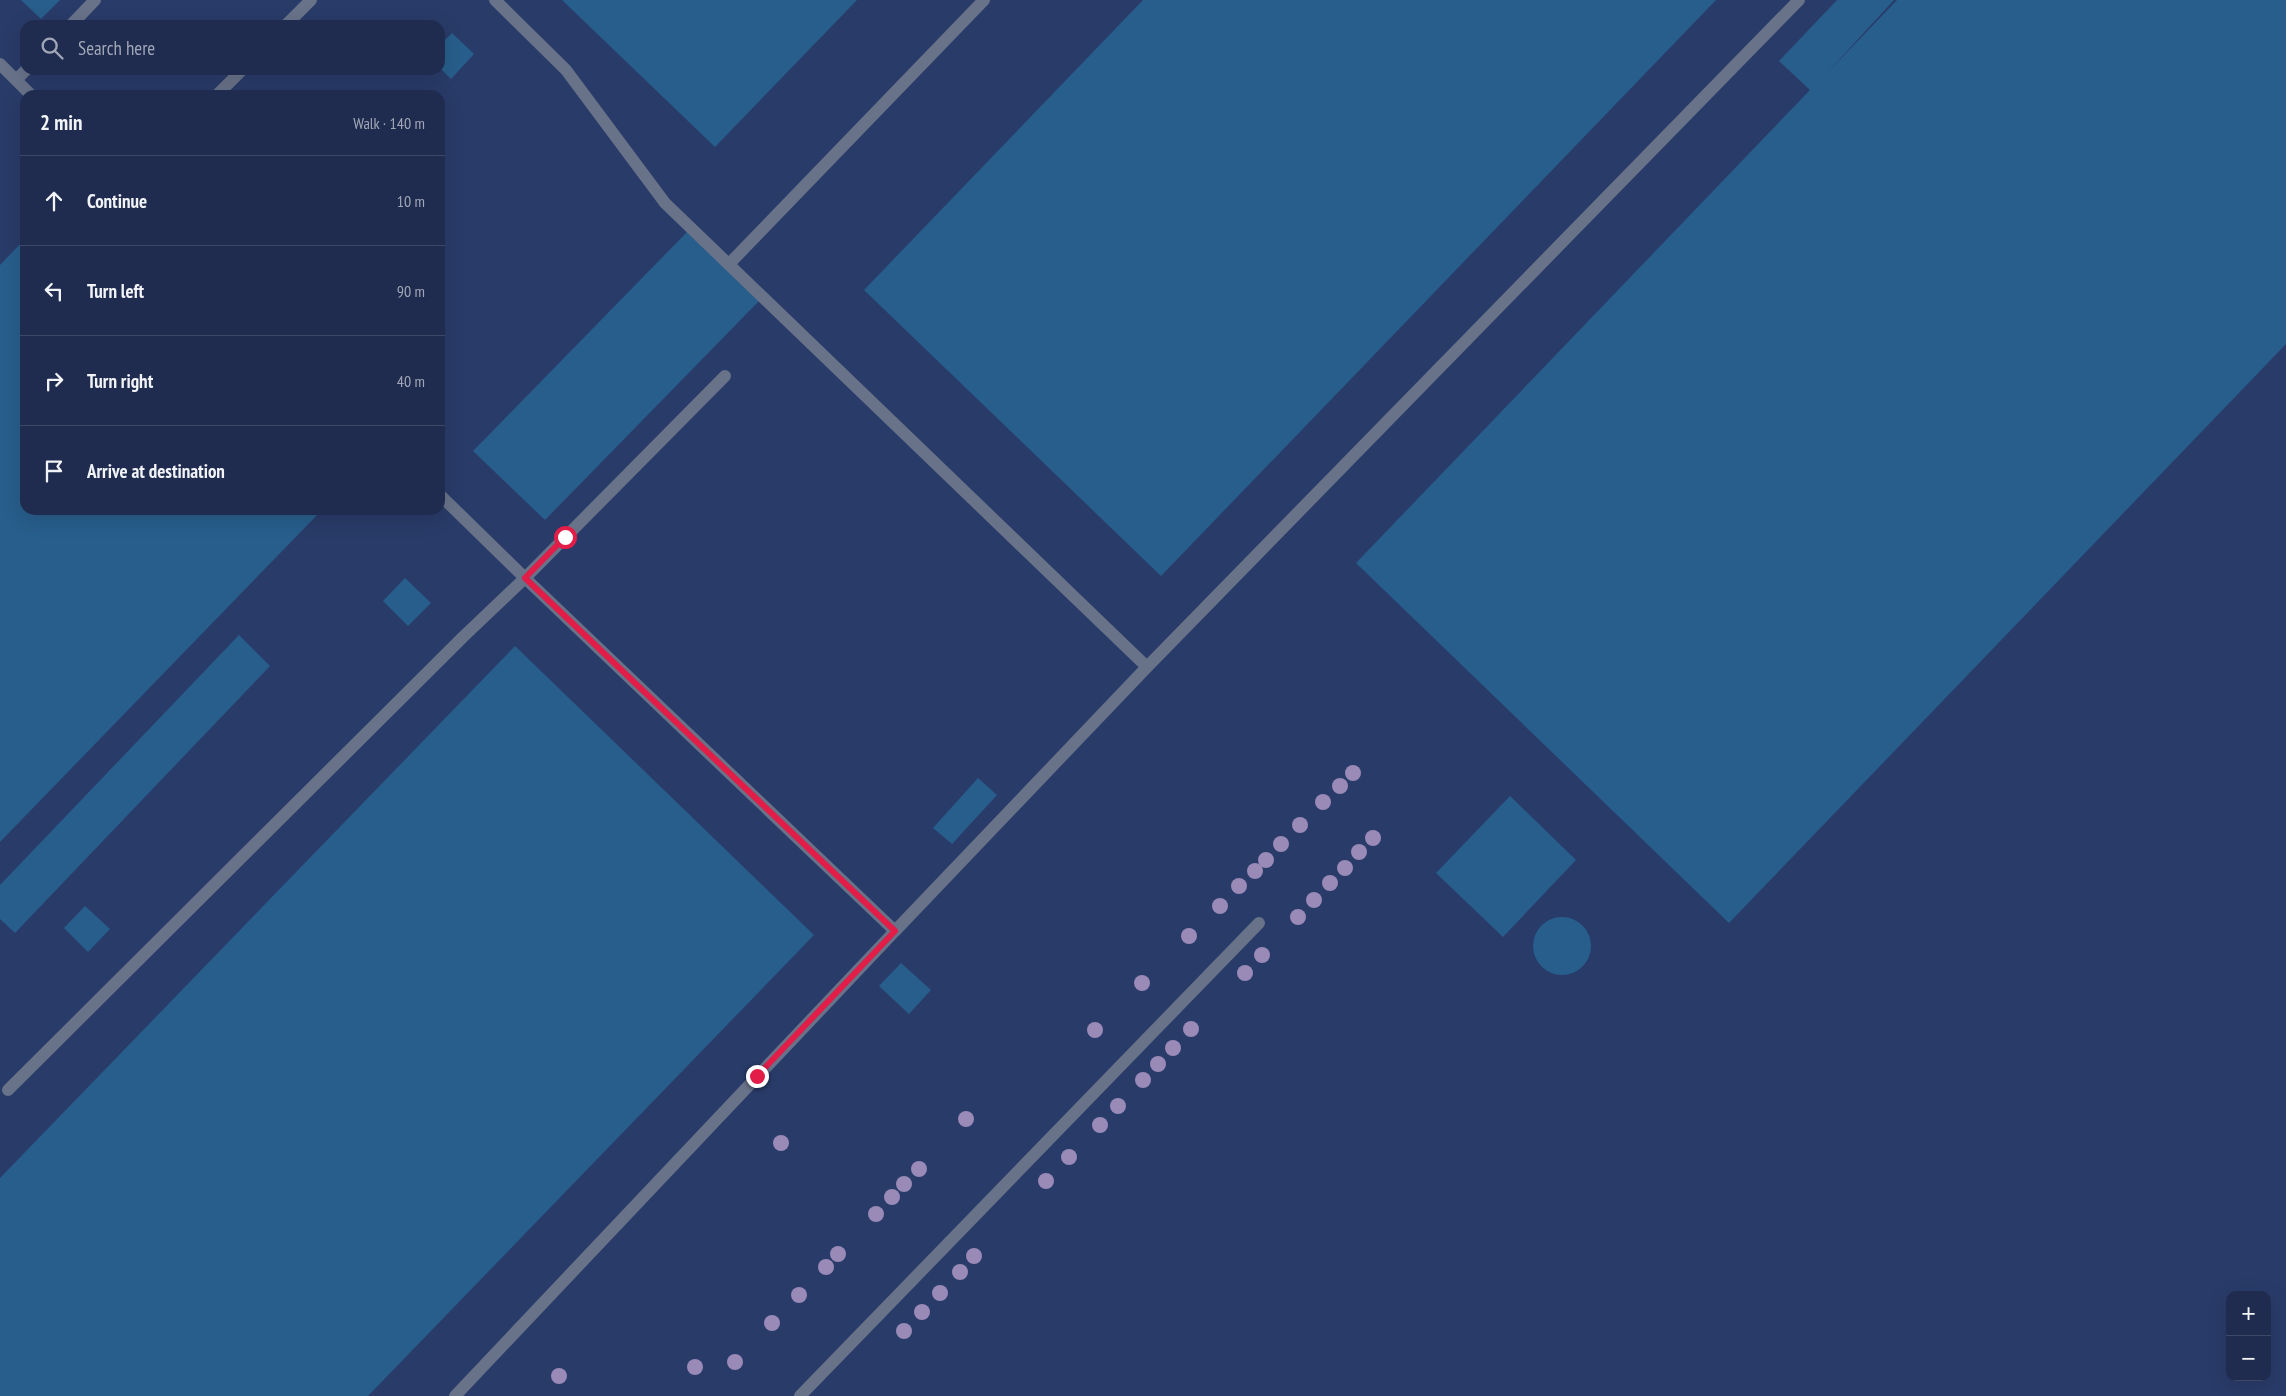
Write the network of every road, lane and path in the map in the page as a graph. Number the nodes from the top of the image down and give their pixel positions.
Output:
1 (95, 0) edge
2 (311, 0) edge
3 (495, 0) edge
4 (984, 0) edge
5 (1799, 0) edge
6 (76, 20) edge
7 (291, 20) edge
8 (0, 64) edge
9 (21, 75) edge
10 (237, 75) edge
11 (16, 80) junction
12 (26, 90) edge
13 (222, 90) edge
14 (729, 264) junction
15 (725, 376) dead end
16 (445, 500) edge
17 (525, 578) junction
18 (1147, 667) junction
19 (1259, 923) dead end
20 (895, 931) junction
21 (8, 1090) dead end
22 (455, 1396) edge
23 (800, 1396) edge

1 - 6 street
2 - 7 street
3 - 14 street
4 - 14 street
5 - 18 street
8 - 11 street
9 - 11 street
10 - 13 street
11 - 12 street
14 - 18 street
15 - 17 street
16 - 17 street
17 - 20 street
17 - 21 street
18 - 20 street
19 - 23 street
20 - 22 street

